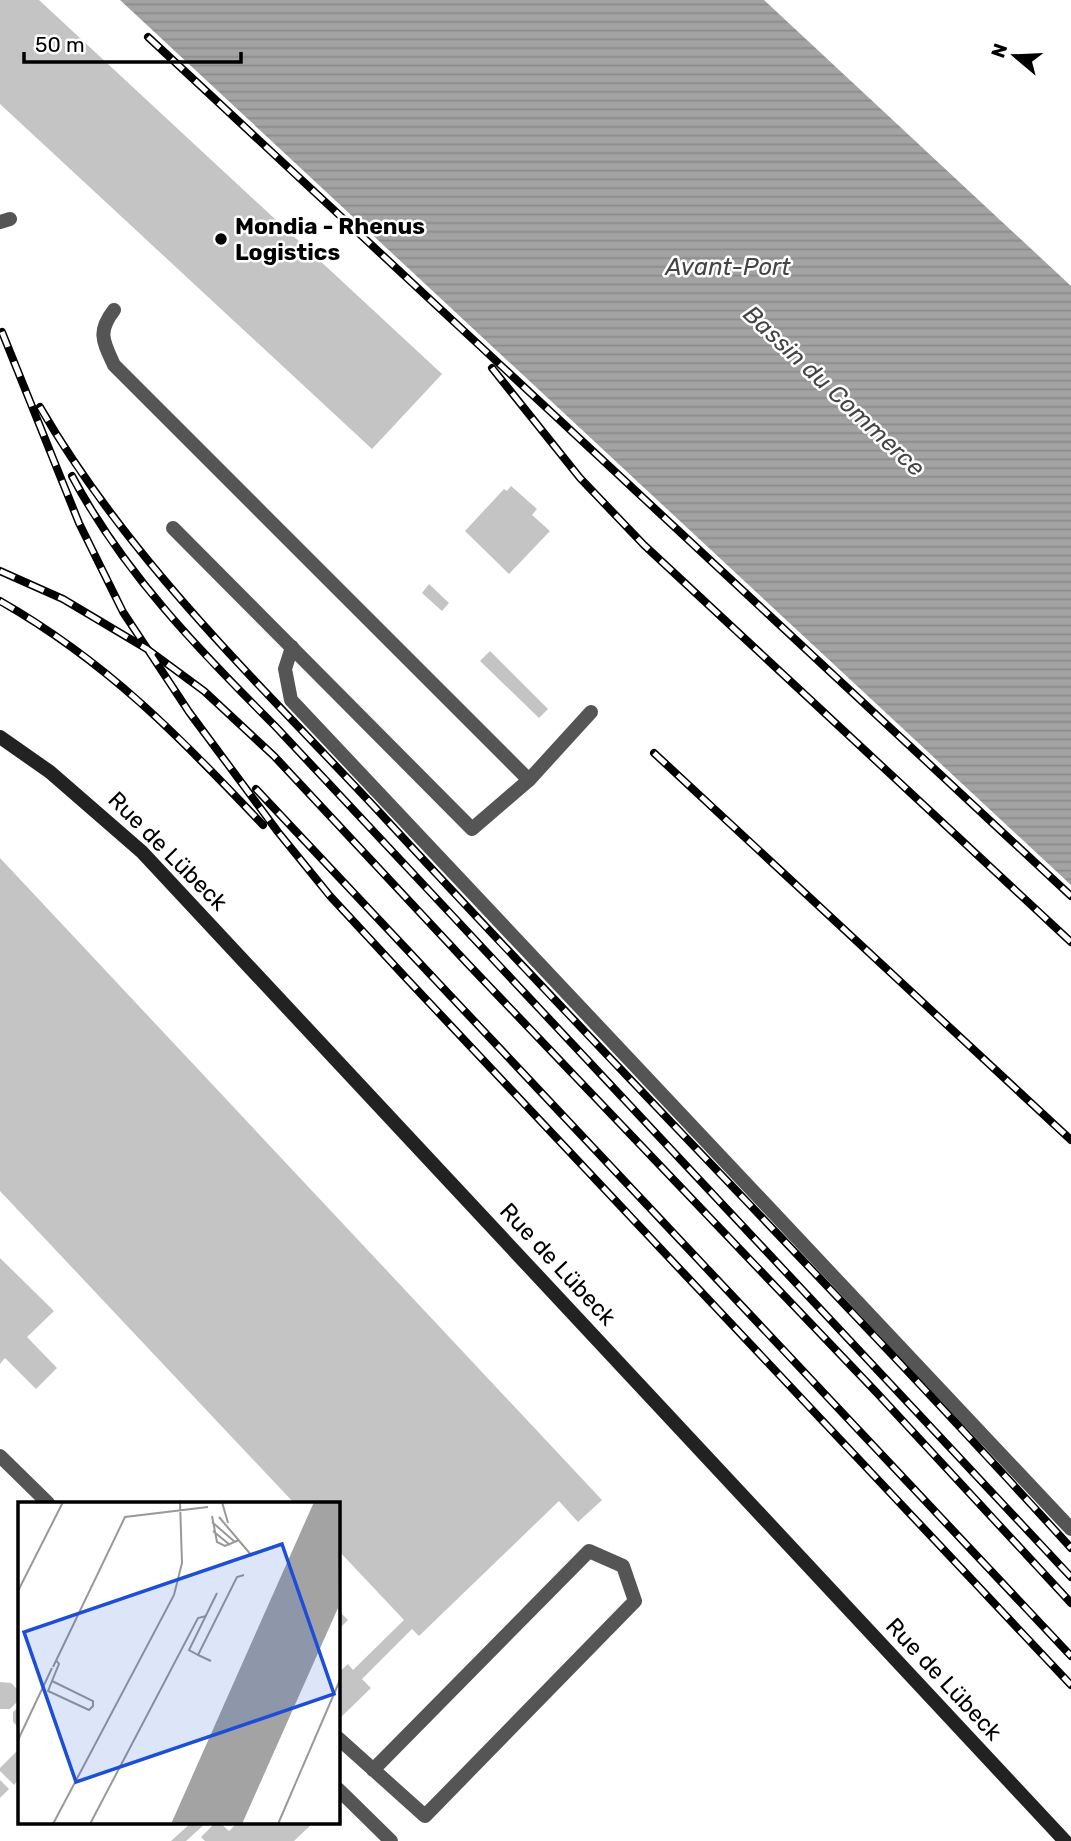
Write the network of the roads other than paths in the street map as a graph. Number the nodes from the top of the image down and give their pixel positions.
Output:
1 (114, 310) dead end
2 (173, 528) dead end
3 (292, 647) junction
4 (591, 712) dead end
5 (0, 737) edge
6 (529, 780) junction
7 (0, 1456) edge
8 (47, 1502) edge
9 (1071, 1529) edge
10 (340, 1740) edge
11 (373, 1770) junction
12 (340, 1791) edge
13 (391, 1841) edge
14 (1065, 1841) edge

1 - 6 street
2 - 3 street
3 - 6 street
3 - 9 street
4 - 6 street
5 - 14 main road, Rue de Lübeck
7 - 8 street
10 - 11 street
11 - 11 street
12 - 13 street

